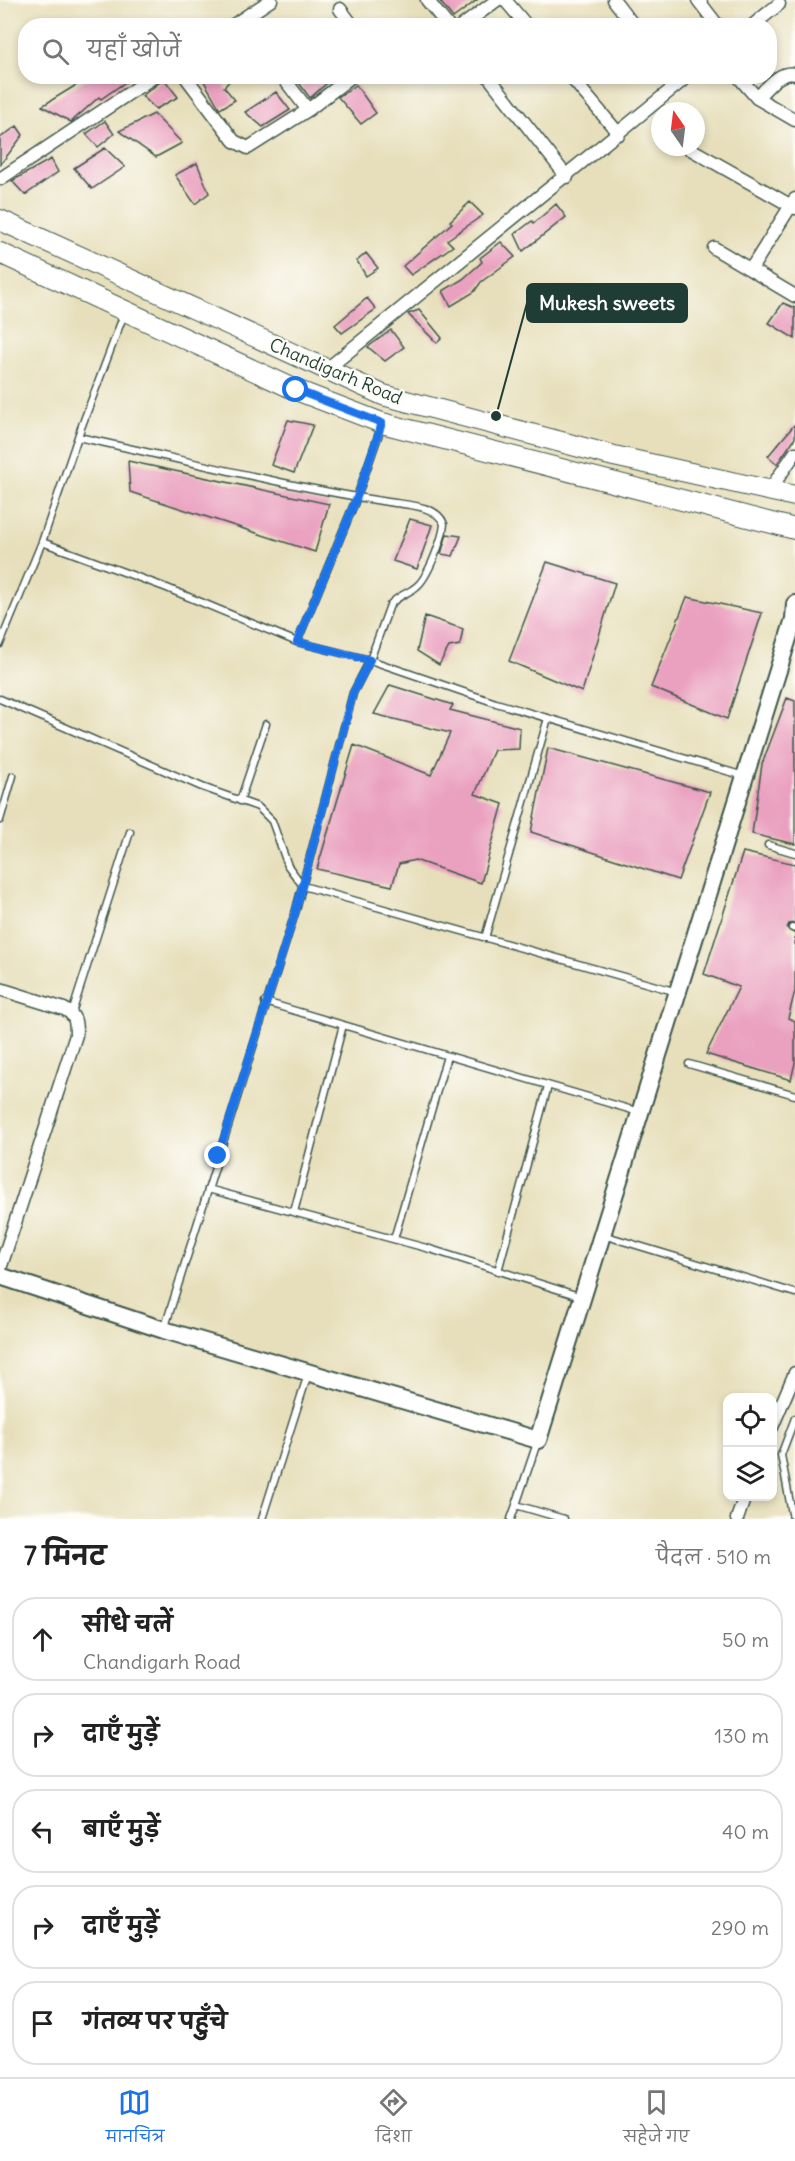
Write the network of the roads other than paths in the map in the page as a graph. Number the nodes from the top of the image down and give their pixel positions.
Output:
1 (271, 0) edge
2 (427, 0) edge
3 (497, 0) edge
4 (505, 0) edge
5 (614, 0) edge
6 (698, 0) edge
7 (779, 4) dead end
8 (340, 9) dead end
9 (247, 18) edge
10 (347, 18) edge
11 (442, 18) edge
12 (473, 18) edge
13 (520, 18) edge
14 (628, 18) edge
15 (712, 18) edge
16 (762, 18) edge
17 (795, 74) edge
18 (777, 79) edge
19 (143, 84) edge
20 (191, 84) edge
21 (288, 84) edge
22 (342, 84) edge
23 (494, 84) edge
24 (577, 84) edge
25 (674, 84) edge
26 (745, 84) edge
27 (772, 84) edge
28 (757, 98) junction
29 (308, 110) junction
30 (795, 120) edge
31 (619, 134) junction
32 (704, 156) edge
33 (567, 177) junction
34 (0, 179) edge
35 (794, 204) edge
36 (0, 220) edge
37 (714, 248) dead end
38 (0, 254) edge
39 (751, 269) junction
40 (795, 296) edge
41 (125, 311) junction
42 (327, 369) junction
43 (382, 423) junction
44 (78, 437) junction
45 (795, 453) edge
46 (770, 491) junction
47 (795, 496) edge
48 (357, 497) junction
49 (795, 529) edge
50 (42, 542) junction
51 (795, 604) edge
52 (297, 642) junction
53 (0, 644) edge
54 (370, 660) junction
55 (0, 699) edge
56 (548, 718) junction
57 (266, 724) dead end
58 (13, 776) dead end
59 (745, 776) junction
60 (240, 801) junction
61 (0, 820) edge
62 (130, 832) dead end
63 (768, 845) dead end
64 (795, 853) edge
65 (303, 886) junction
66 (485, 938) junction
67 (0, 989) edge
68 (677, 992) junction
69 (265, 1002) junction
70 (72, 1013) junction
71 (344, 1025) junction
72 (447, 1056) junction
73 (689, 1064) dead end
74 (548, 1086) junction
75 (795, 1095) edge
76 (640, 1112) junction
77 (208, 1189) junction
78 (294, 1212) junction
79 (602, 1235) junction
80 (394, 1239) junction
81 (0, 1269) edge
82 (498, 1271) junction
83 (0, 1276) edge
84 (795, 1293) edge
85 (583, 1298) junction
86 (164, 1330) junction
87 (309, 1372) junction
88 (795, 1373) edge
89 (777, 1415) edge
90 (795, 1418) edge
91 (538, 1440) junction
92 (744, 1501) edge
93 (516, 1505) junction
94 (262, 1519) edge
95 (511, 1519) edge
96 (564, 1519) edge
97 (737, 1519) edge
98 (793, 1519) edge

1 - 9 street
2 - 11 street
3 - 12 street
4 - 13 street
5 - 14 street
6 - 15 street
7 - 16 street
8 - 10 street
17 - 18 street
19 - 34 street
20 - 29 street
21 - 29 street
22 - 29 street
23 - 33 street
24 - 31 street
25 - 31 street
26 - 28 street
27 - 28 street
28 - 30 street
31 - 33 street
32 - 35 street
33 - 42 street
35 - 39 street
36 - 42 main road, Chandigarh Road
37 - 39 street
38 - 41 main road, Chandigarh Road
39 - 40 street
41 - 43 main road, Chandigarh Road
41 - 44 lane
42 - 46 main road, Chandigarh Road
43 - 48 lane
43 - 49 main road, Chandigarh Road
44 - 48 lane
44 - 50 lane
45 - 46 street
46 - 47 main road, Chandigarh Road
48 - 52 lane
48 - 54 lane
50 - 52 lane
50 - 53 lane
51 - 59 street
52 - 54 lane
54 - 56 lane
54 - 65 lane
55 - 60 lane
56 - 59 lane
56 - 66 lane
57 - 60 lane
58 - 61 lane
59 - 68 street
60 - 65 lane
62 - 70 lane
63 - 64 lane
65 - 66 lane
65 - 69 lane
66 - 68 lane
67 - 70 street
68 - 76 street
69 - 71 lane
69 - 77 lane
70 - 81 street
71 - 72 lane
71 - 78 lane
72 - 74 lane
72 - 80 lane
73 - 75 lane
74 - 76 lane
74 - 82 lane
76 - 79 street
77 - 78 lane
77 - 86 lane
78 - 80 lane
79 - 84 lane
79 - 85 street
80 - 82 lane
82 - 85 lane
83 - 86 street
85 - 91 street
86 - 87 street
87 - 91 street
87 - 94 lane
88 - 89 street
90 - 98 lane
91 - 93 lane
92 - 97 street
93 - 95 lane
93 - 96 lane

